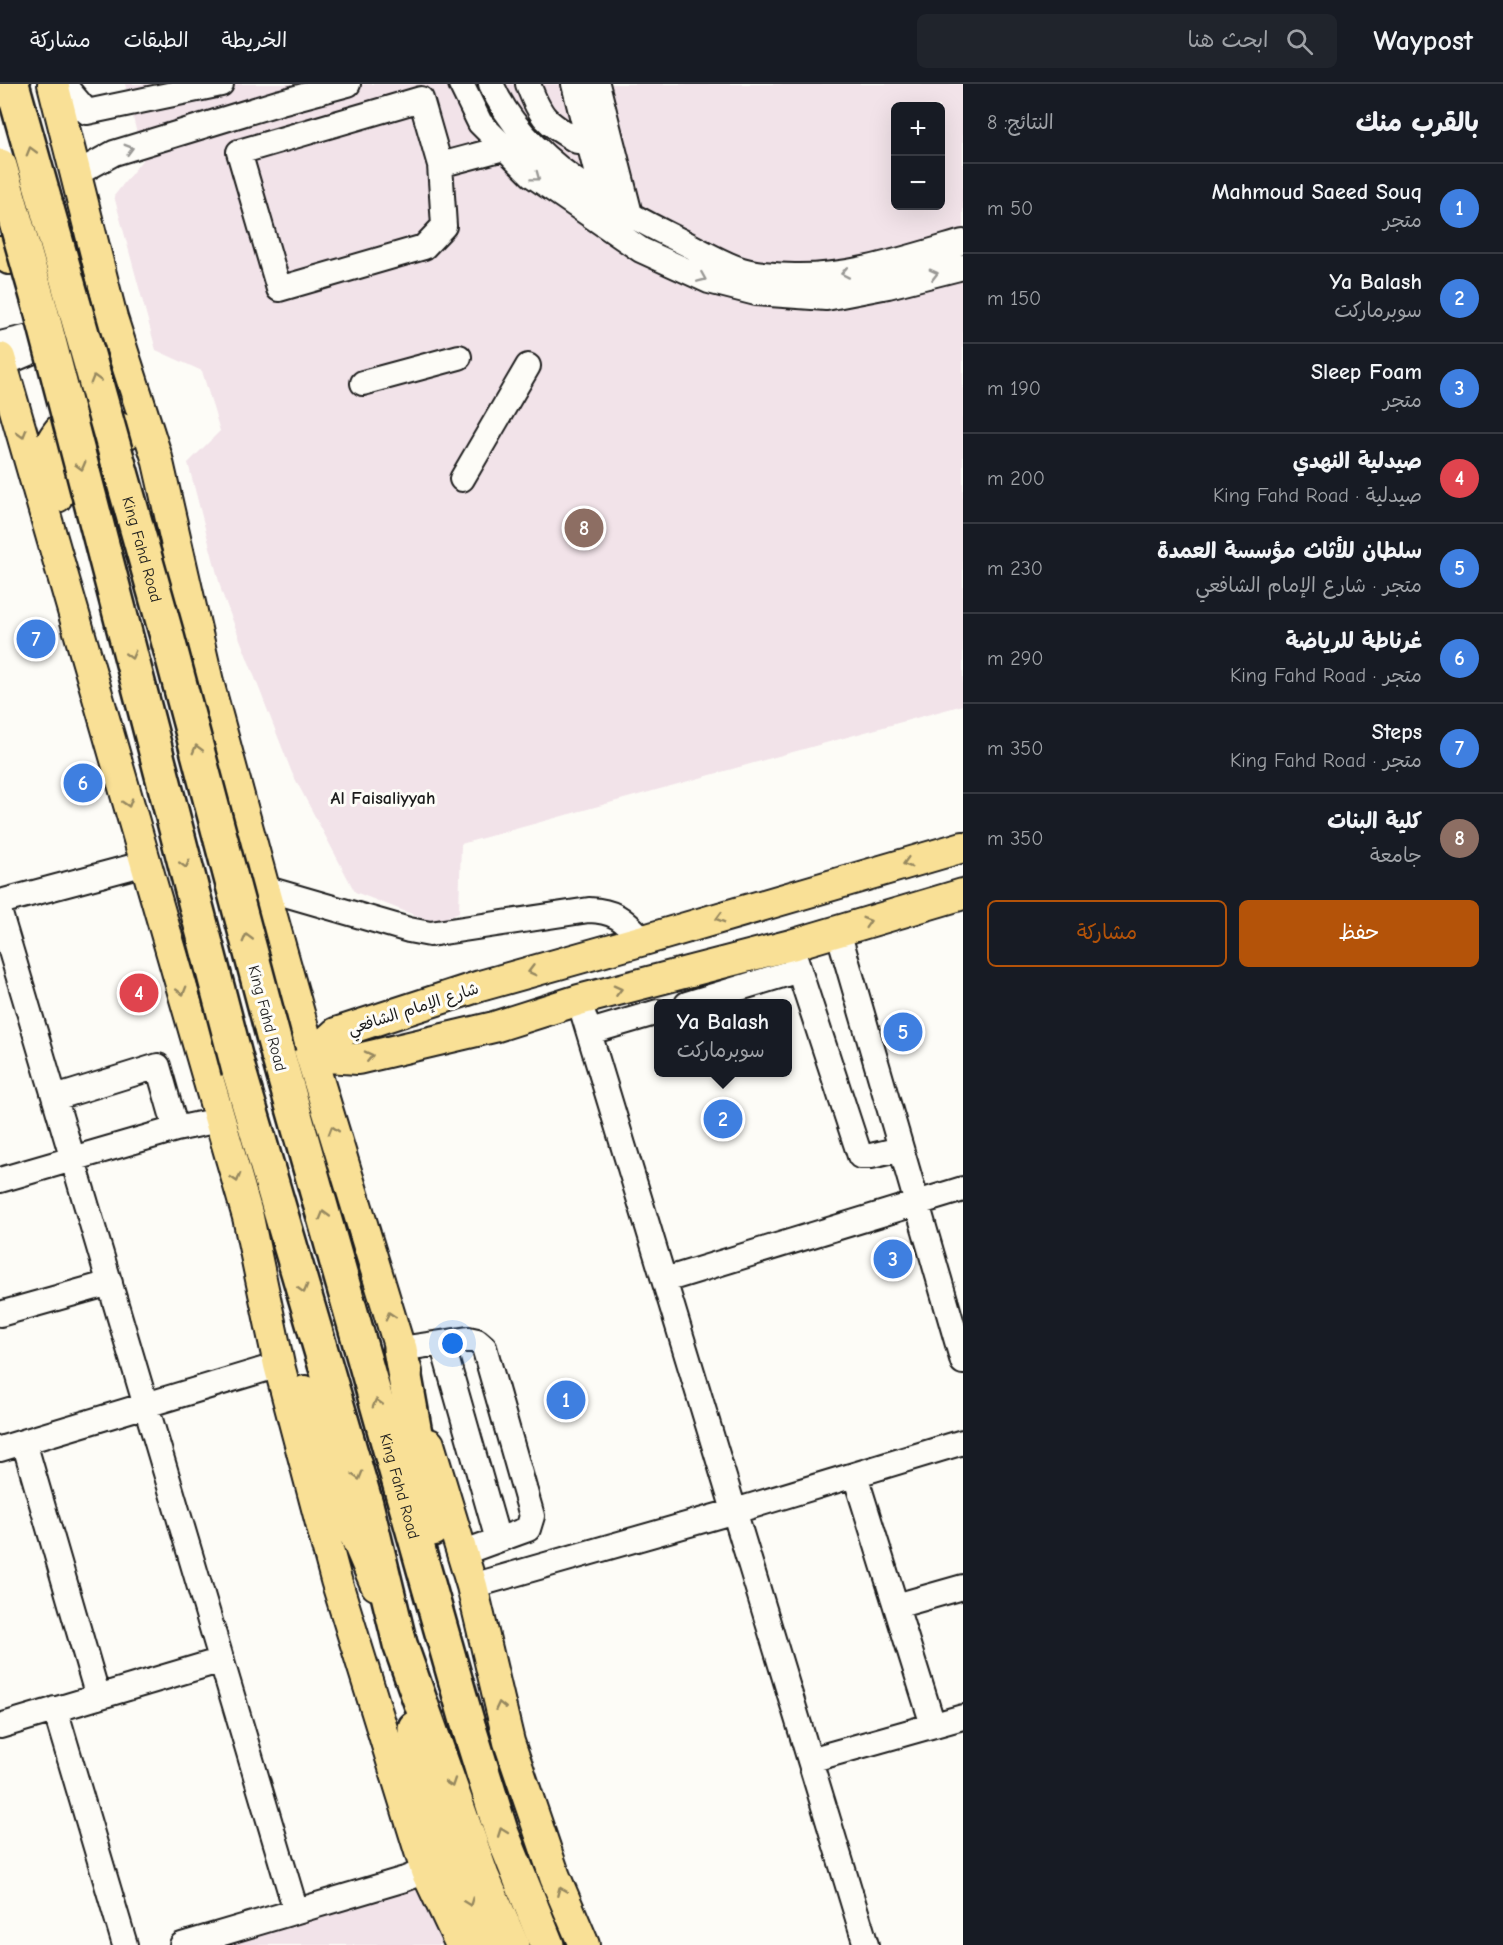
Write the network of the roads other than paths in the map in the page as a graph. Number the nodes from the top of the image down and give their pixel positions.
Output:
1 (12, 84) edge
2 (39, 84) edge
3 (53, 84) edge
4 (63, 84) edge
5 (348, 84) edge
6 (461, 84) edge
7 (491, 84) edge
8 (528, 84) edge
9 (562, 84) edge
10 (574, 84) edge
11 (585, 84) edge
12 (597, 84) edge
13 (216, 85) edge
14 (299, 98) junction
15 (306, 133) junction
16 (577, 141) junction
17 (504, 147) junction
18 (440, 165) junction
19 (0, 166) edge
20 (76, 174) junction
21 (615, 205) junction
22 (622, 237) junction
23 (963, 242) edge
24 (0, 252) edge
25 (963, 267) edge
26 (884, 276) junction
27 (112, 318) junction
28 (459, 357) dead end
29 (1, 358) edge
30 (528, 366) dead end
31 (363, 383) dead end
32 (462, 479) dead end
33 (208, 682) junction
34 (114, 757) junction
35 (963, 847) edge
36 (146, 863) junction
37 (264, 888) junction
38 (963, 894) edge
39 (0, 902) edge
40 (0, 914) edge
41 (838, 931) junction
42 (644, 940) junction
43 (795, 957) junction
44 (480, 986) junction
45 (698, 999) edge
46 (579, 1000) junction
47 (654, 1013) edge
48 (494, 1027) junction
49 (590, 1032) junction
50 (311, 1056) junction
51 (55, 1098) junction
52 (219, 1120) junction
53 (176, 1129) junction
54 (901, 1149) junction
55 (73, 1159) junction
56 (0, 1180) edge
57 (963, 1189) edge
58 (917, 1203) junction
59 (248, 1217) junction
60 (665, 1280) junction
61 (110, 1284) junction
62 (0, 1314) edge
63 (442, 1342) junction
64 (400, 1348) junction
65 (963, 1362) edge
66 (279, 1365) junction
67 (146, 1406) junction
68 (24, 1442) junction
69 (963, 1442) edge
70 (0, 1449) edge
71 (855, 1475) junction
72 (735, 1511) junction
73 (498, 1540) junction
74 (462, 1553) junction
75 (472, 1586) junction
76 (963, 1587) edge
77 (896, 1606) junction
78 (400, 1644) junction
79 (222, 1660) junction
80 (98, 1697) junction
81 (55, 1709) junction
82 (963, 1717) edge
83 (933, 1725) junction
84 (0, 1726) edge
85 (469, 1728) junction
86 (810, 1760) junction
87 (426, 1871) junction
88 (296, 1911) junction
89 (125, 1945) edge
90 (182, 1945) edge
91 (460, 1945) edge
92 (485, 1945) edge
93 (512, 1945) edge
94 (547, 1945) edge
95 (584, 1945) edge
96 (866, 1945) edge

85 -> 1 highway, King Fahd Road, bridge
2 - 24 main road
3 - 20 main road
4 - 13 street
5 - 14 street
6 - 17 street
7 - 21 street
8 - 16 street
9 - 16 street
10 - 21 street
11 - 21 street
12 - 21 street
14 - 15 street
20 -> 14 street
15 - 18 street
15 - 18 street
16 - 21 street
17 - 18 street
17 -> 22 street
19 -> 78 highway, bridge
20 - 27 main road
21 - 22 street
26 -> 21 street
22 -> 26 street
23 - 26 street
26 -> 25 street
27 - 29 street
27 - 33 main road
28 - 31 street
29 -> 34 main road
30 - 32 street
33 - 34 main road
33 - 37 main road
34 -> 36 main road
35 -> 42 main road, شارع الإمام الشافعي
36 - 39 street
36 -> 52 main road
37 - 42 street
37 - 50 main road
41 -> 38 main road, شارع الإمام الشافعي
40 - 51 street
41 - 43 main road, شارع الإمام الشافعي
41 - 54 street
42 -> 44 main road, شارع الإمام الشافعي
43 - 45 street
46 -> 43 main road, شارع الإمام الشافعي
43 - 54 street
44 - 48 main road
44 - 50 main road, شارع الإمام الشافعي
46 - 48 main road, شارع الإمام الشافعي
46 - 49 street
47 - 49 street
50 -> 48 main road, شارع الإمام الشافعي
49 - 60 street
64 -> 50 main road
51 - 53 street
51 - 55 street
52 - 53 street
52 -> 59 main road
53 - 55 street
54 - 58 street
55 - 56 street
55 - 61 street
57 - 58 street
58 - 60 street
58 - 65 street
59 - 66 main road
59 - 78 main road
60 - 72 street
61 - 62 street
61 - 67 street
63 - 64 street
63 - 73 street
63 - 73 street
64 - 74 main road
64 - 85 highway
66 - 67 street
66 - 87 main road
67 - 68 street
67 - 79 street
68 - 70 street
68 - 80 street
69 - 71 street
71 - 72 street
71 - 77 street
72 - 75 street
72 - 86 street
73 - 74 street
74 - 75 main road
95 -> 75 main road
76 - 77 street
77 - 83 street
78 -> 92 highway
78 -> 93 highway
79 - 80 street
79 - 88 street
80 - 81 street
81 - 84 street
81 - 89 street
82 - 83 street
83 - 86 street
94 -> 85 highway, King Fahd Road
86 - 96 street
87 - 88 street
87 - 91 main road
88 - 90 street

